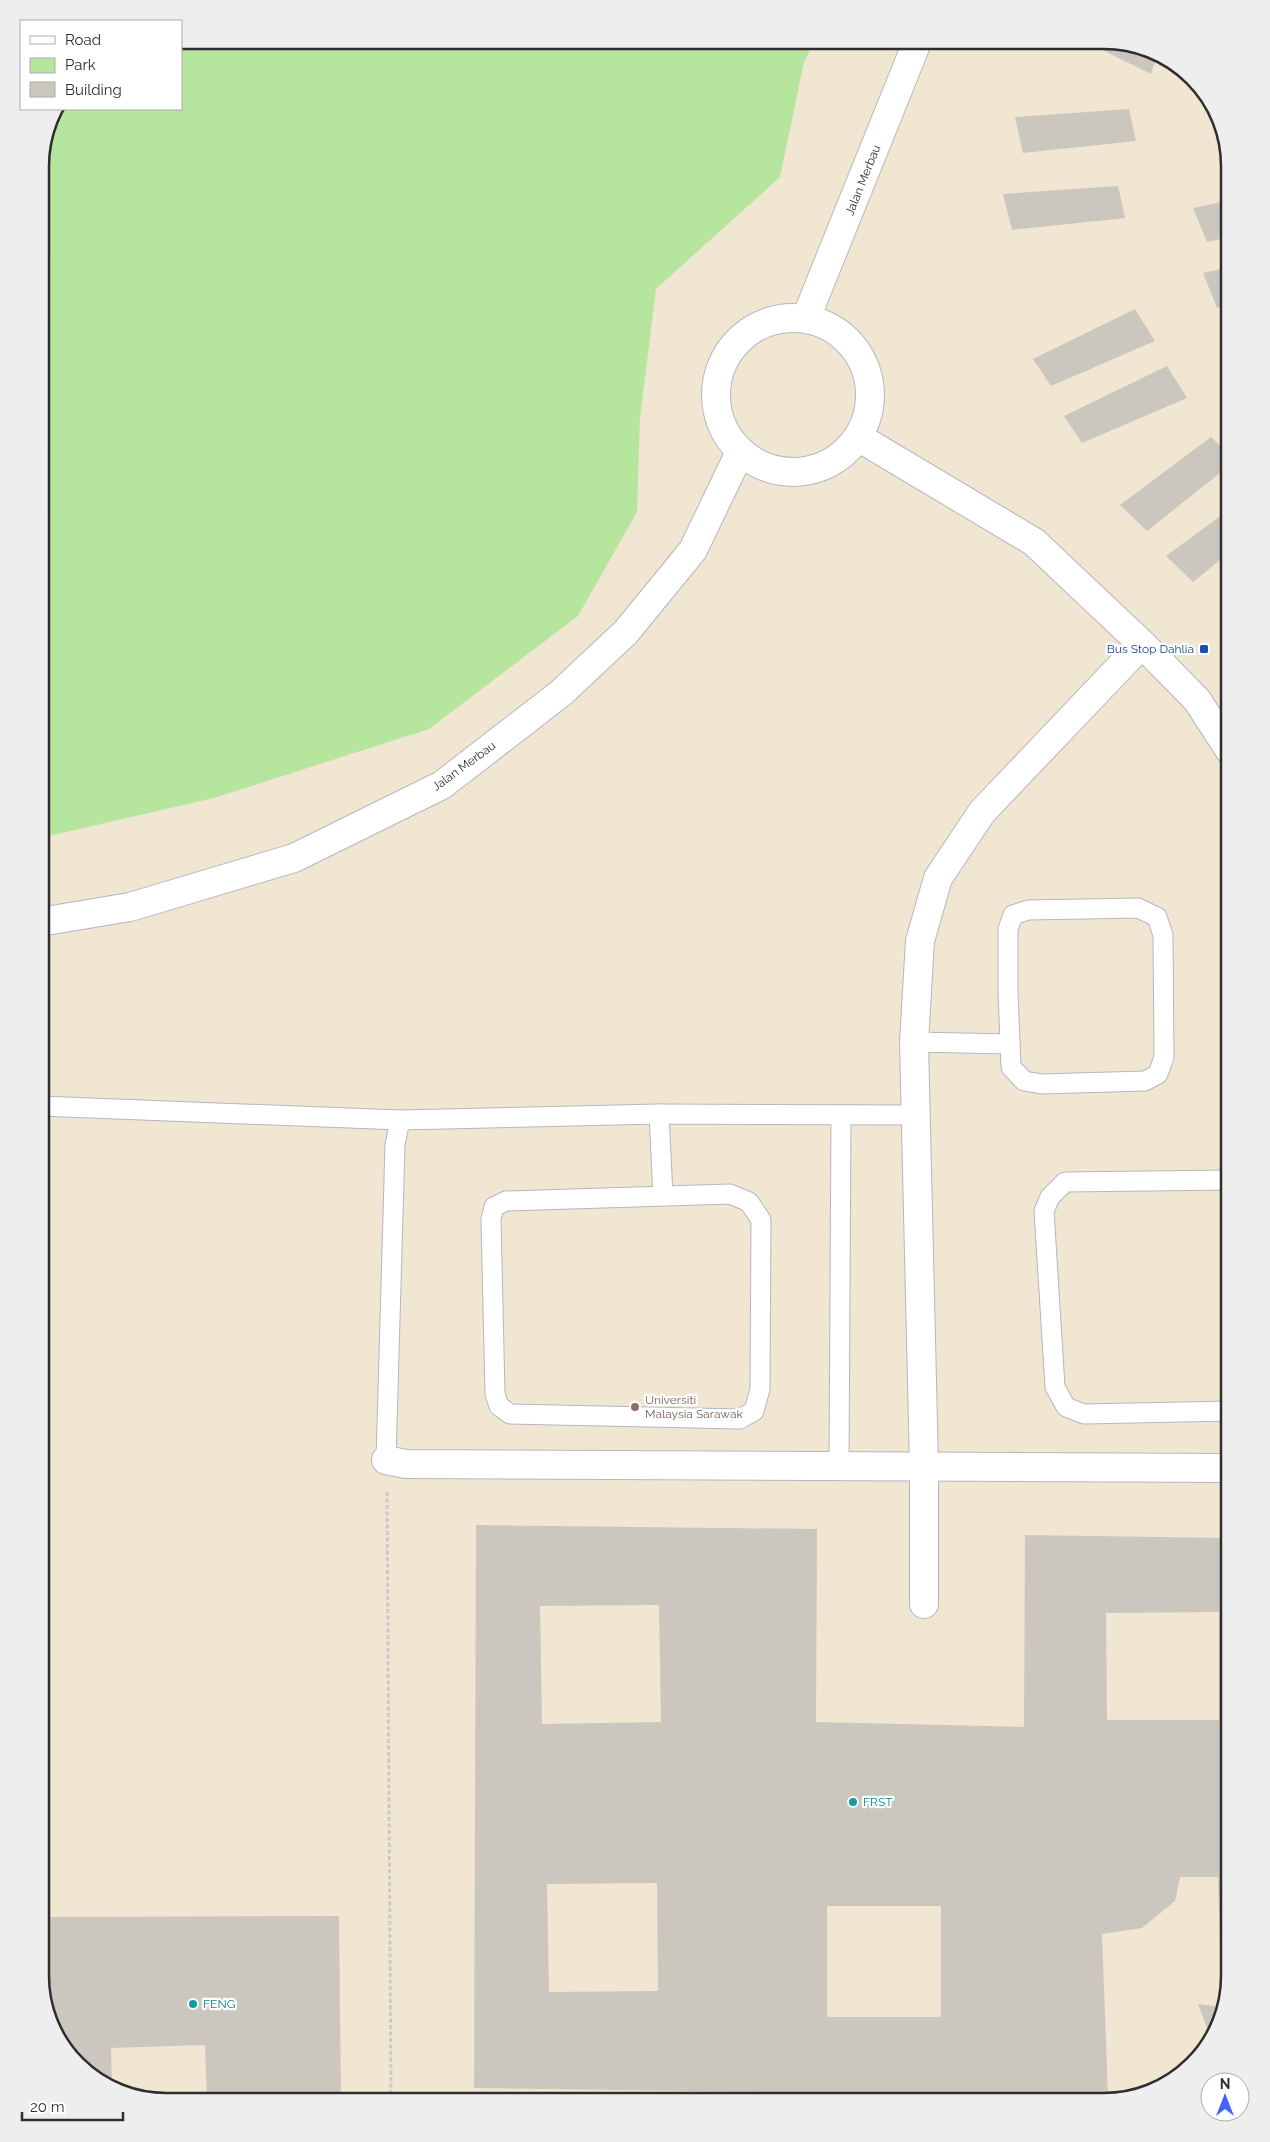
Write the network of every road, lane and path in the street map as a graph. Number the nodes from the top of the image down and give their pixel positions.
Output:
1 (914, 49) edge
2 (806, 318) junction
3 (858, 437) junction
4 (740, 452) junction
5 (1142, 644) junction
6 (1221, 737) edge
7 (49, 920) edge
8 (914, 1042) junction
9 (1010, 1044) junction
10 (49, 1106) edge
11 (659, 1114) junction
12 (915, 1115) junction
13 (841, 1116) junction
14 (400, 1120) junction
15 (1221, 1180) edge
16 (663, 1196) junction
17 (1221, 1411) edge
18 (386, 1460) junction
19 (839, 1468) junction
20 (924, 1468) junction
21 (1221, 1468) edge
22 (924, 1604) dead end
23 (391, 2093) edge

1 - 2 street, Jalan Merbau
2 - 3 street
2 - 4 street
3 - 4 street
3 - 5 street
4 - 7 street, Jalan Merbau
5 - 6 street
5 - 8 street
8 - 9 lane
8 - 12 street
9 - 9 lane
10 - 14 lane
11 - 13 lane
11 - 14 lane
11 - 16 lane
12 - 13 lane
12 - 20 street
13 - 19 lane
14 - 18 lane
15 - 17 lane
16 - 16 lane
18 - 19 street
18 - 23 path
19 - 20 street
20 - 21 street
20 - 22 street

